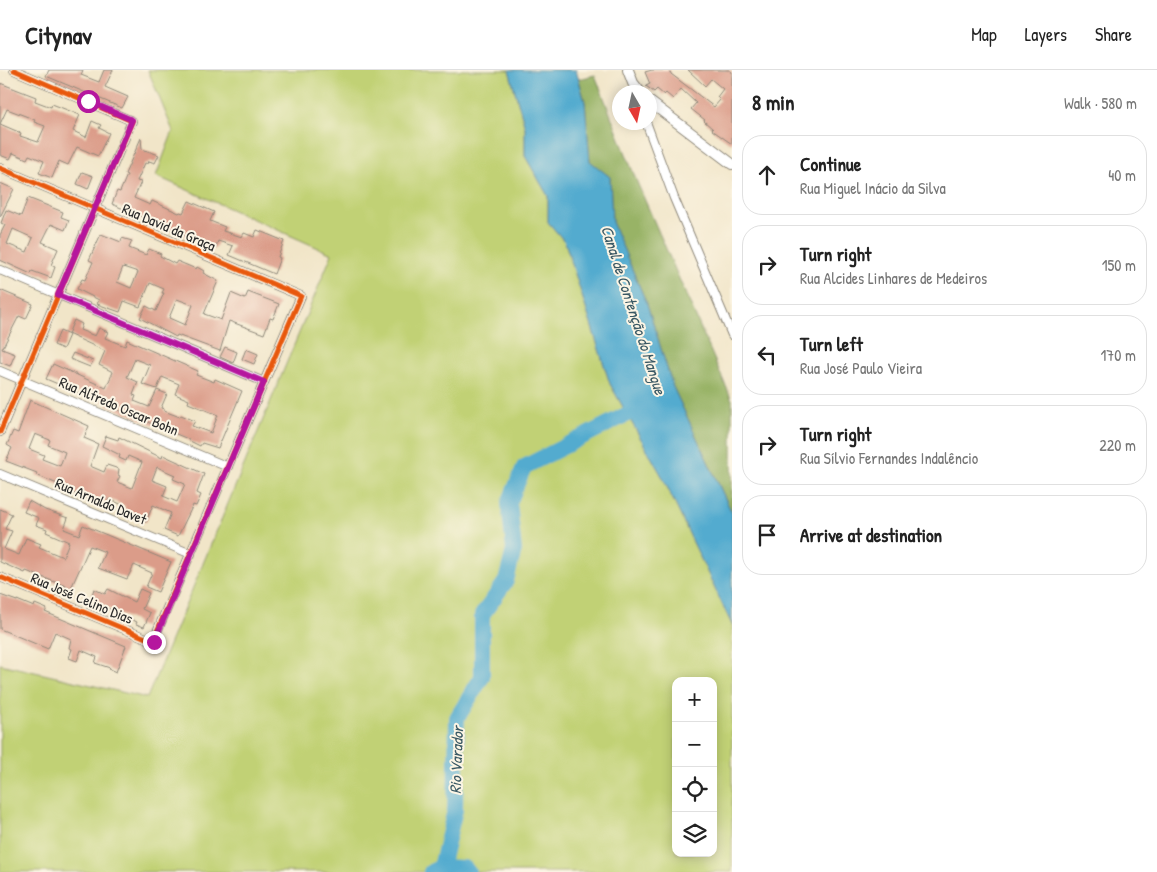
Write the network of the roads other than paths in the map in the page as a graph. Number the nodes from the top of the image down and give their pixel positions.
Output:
1 (14, 70) edge
2 (628, 70) edge
3 (634, 85) edge
4 (657, 107) edge
5 (649, 130) edge
6 (732, 164) edge
7 (0, 168) edge
8 (95, 208) junction
9 (0, 270) edge
10 (58, 295) junction
11 (732, 335) edge
12 (0, 371) edge
13 (22, 380) junction
14 (264, 382) junction
15 (0, 432) edge
16 (228, 467) junction
17 (0, 474) edge
18 (191, 554) junction
19 (0, 577) edge

1 - 8 street
2 - 3 street
4 - 6 street
5 - 11 street
7 - 8 street, Rua David da Graça
8 - 10 street
8 - 14 street, Rua David da Graça
9 - 10 street
10 - 13 street
10 - 14 street
12 - 13 street, Rua Alfredo Oscar Bohn
13 - 15 street
13 - 16 street, Rua Alfredo Oscar Bohn
14 - 16 street
16 - 18 street
17 - 18 street, Rua Arnaldo Davet
18 - 19 street, Rua José Celino Dias

